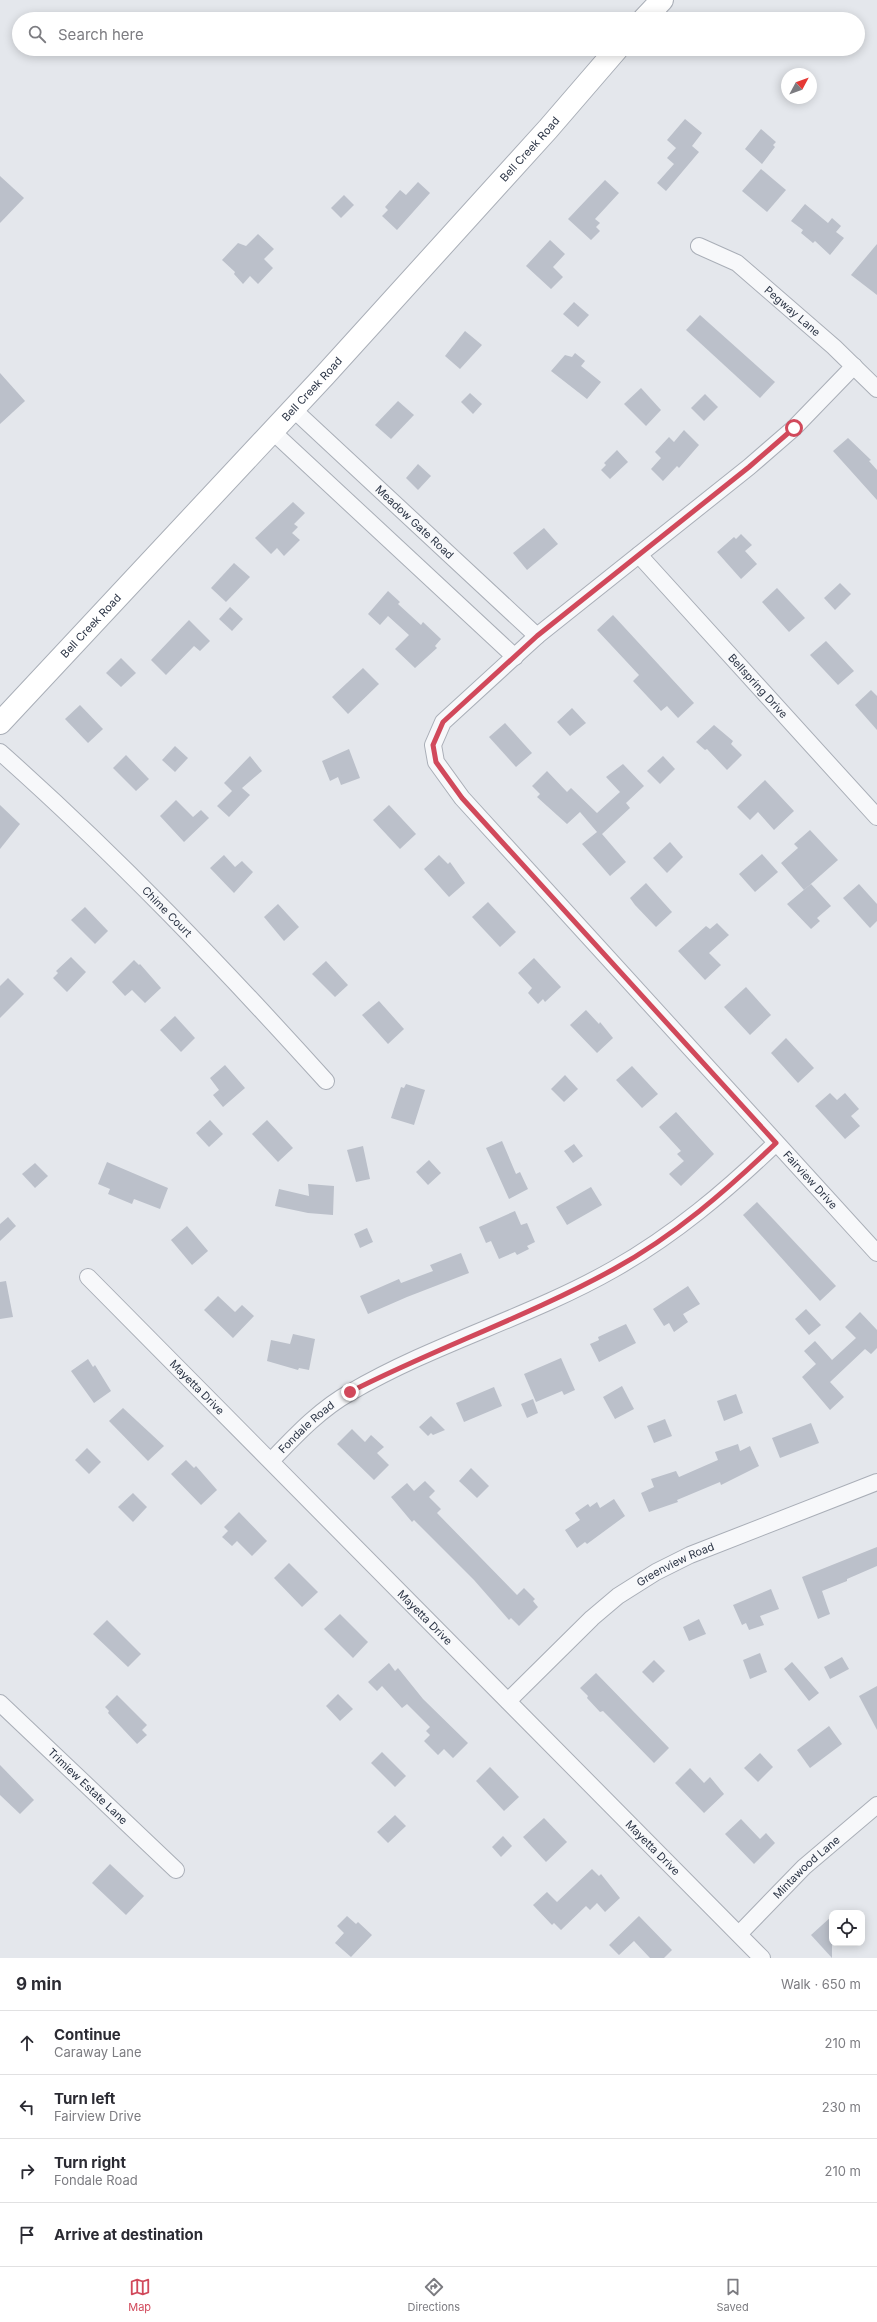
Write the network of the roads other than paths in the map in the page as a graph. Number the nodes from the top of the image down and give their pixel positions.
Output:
1 (662, 0) edge
2 (651, 12) edge
3 (611, 56) edge
4 (699, 246) dead end
5 (854, 366) junction
6 (877, 389) edge
7 (293, 409) junction
8 (272, 431) junction
9 (639, 555) junction
10 (537, 636) junction
11 (515, 657) junction
12 (0, 723) edge
13 (0, 752) edge
14 (877, 817) edge
15 (326, 1081) dead end
16 (776, 1143) junction
17 (877, 1253) edge
18 (88, 1277) dead end
19 (271, 1461) junction
20 (877, 1482) edge
21 (508, 1701) junction
22 (0, 1703) edge
23 (877, 1805) edge
24 (176, 1870) dead end
25 (739, 1934) junction
26 (762, 1958) edge

1 - 2 street
3 - 7 street, Bell Creek Road
4 - 5 street, Pegway Lane
5 - 6 street, Pegway Lane
5 - 9 street
7 - 8 street, Bell Creek Road
7 - 10 street, Meadow Gate Road
8 - 11 street
8 - 12 street, Bell Creek Road
9 - 10 street
9 - 14 street, Bellspring Drive
10 - 11 street
11 - 16 street, Fairview Drive
13 - 15 street, Chime Court
16 - 17 street, Fairview Drive
16 - 19 street, Fondale Road
18 - 19 street, Mayetta Drive
19 - 21 street, Mayetta Drive
20 - 21 street, Greenview Road
21 - 25 street, Mayetta Drive
22 - 24 street, Trimiew Estate Lane
23 - 25 street, Mintawood Lane
25 - 26 street, Mayetta Drive

